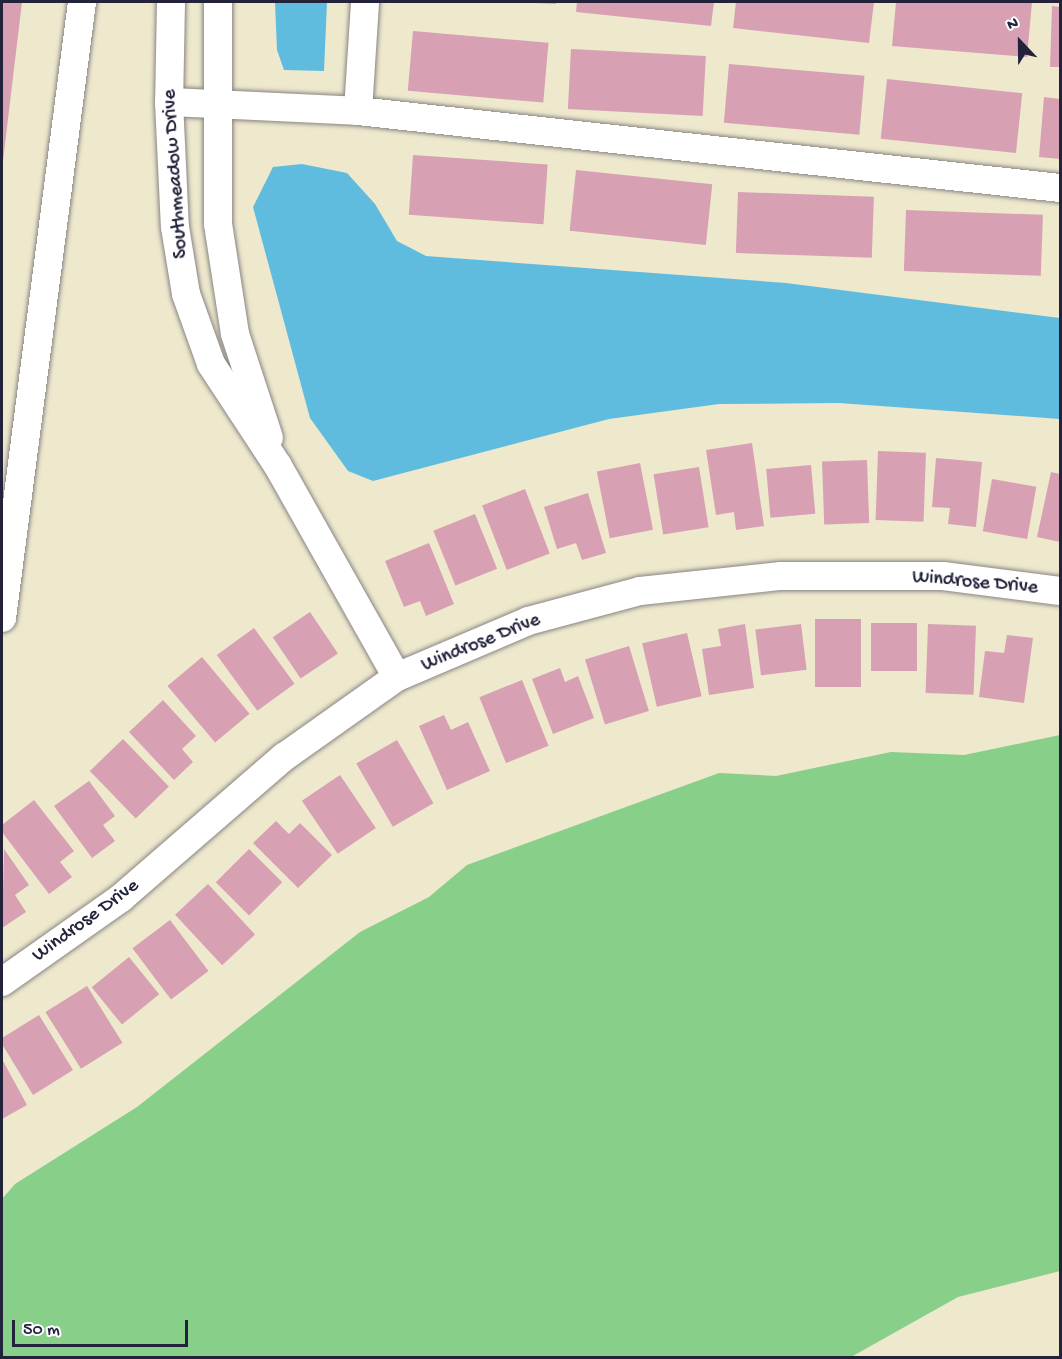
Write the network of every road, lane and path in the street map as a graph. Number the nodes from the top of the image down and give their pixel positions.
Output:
1 (81, 2) edge
2 (171, 2) edge
3 (218, 2) edge
4 (365, 2) edge
5 (169, 102) junction
6 (217, 105) junction
7 (358, 111) junction
8 (1060, 188) edge
9 (278, 466) junction
10 (1060, 591) edge
11 (2, 618) edge
12 (397, 677) junction
13 (2, 982) edge

1 - 11 street
2 - 5 street, Southmeadow Drive
3 - 6 street, Southmeadow Drive
4 - 7 street
5 - 6 street
5 - 9 street, Southmeadow Drive
6 - 7 street
6 - 9 street, Southmeadow Drive
7 - 8 street
9 - 12 street, Southmeadow Drive
10 - 12 street, Windrose Drive
12 - 13 street, Windrose Drive

